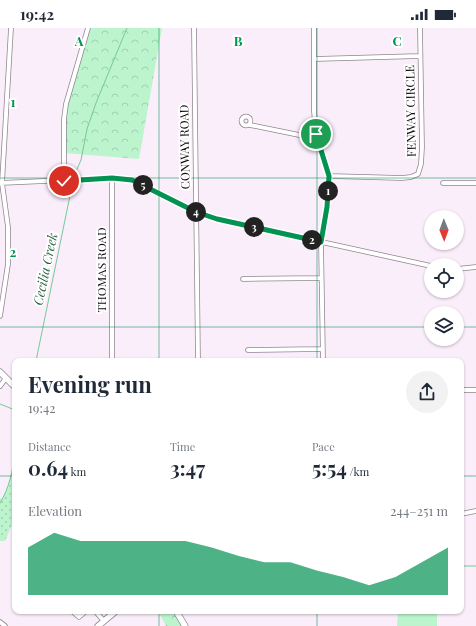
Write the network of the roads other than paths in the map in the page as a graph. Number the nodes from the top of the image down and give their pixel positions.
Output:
1 (11, 28) edge
2 (88, 28) edge
3 (194, 28) edge
4 (314, 28) edge
5 (420, 28) edge
6 (420, 56) junction
7 (314, 59) junction
8 (250, 124) dead end
9 (316, 137) junction
10 (329, 176) junction
11 (112, 178) junction
12 (64, 181) junction
13 (1, 183) edge
14 (443, 183) dead end
15 (476, 183) edge
16 (196, 212) junction
17 (321, 242) junction
18 (424, 264) edge
19 (476, 267) edge
20 (464, 268) edge
21 (321, 278) junction
22 (243, 279) dead end
23 (0, 316) edge
24 (322, 349) junction
25 (248, 350) dead end
26 (112, 358) edge
27 (198, 358) edge
28 (323, 358) edge
29 (0, 372) edge
30 (6, 378) junction
31 (12, 384) edge
32 (0, 386) edge
33 (464, 390) edge
34 (476, 390) edge
35 (476, 511) edge
36 (464, 513) edge
37 (98, 614) edge
38 (112, 614) edge
39 (178, 614) edge
40 (104, 621) junction
41 (0, 622) edge
42 (4, 626) edge
43 (98, 626) edge
44 (185, 626) edge

1 - 13 street
2 - 12 street
3 - 16 street, CONWAY ROAD
4 - 7 street
5 - 6 street, FENWAY CIRCLE
6 - 7 street
6 - 10 street, FENWAY CIRCLE
7 - 9 street
8 - 9 street
9 - 10 street
10 - 17 street
11 - 12 street
11 - 16 street
11 - 26 street, THOMAS ROAD
12 - 13 street
13 - 23 street
14 - 15 street
16 - 17 street
16 - 27 street, CONWAY ROAD
17 - 18 street
17 - 21 street
19 - 20 street
21 - 22 street
21 - 24 street
24 - 25 street
24 - 28 street
29 - 30 main road
30 - 31 main road
30 - 32 street
33 - 34 street
35 - 36 street
37 - 40 street
38 - 40 main road
39 - 44 main road
40 - 43 main road
41 - 42 street

